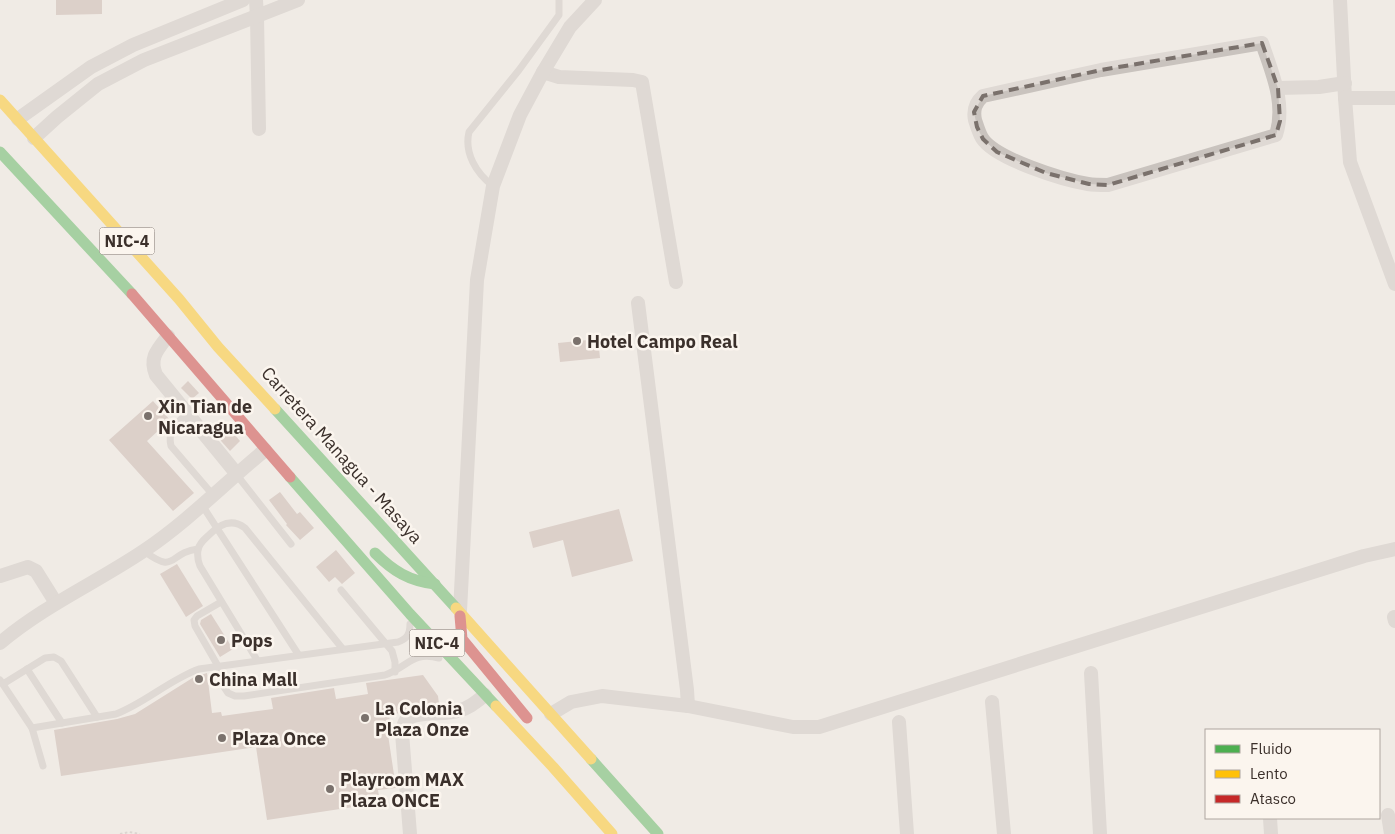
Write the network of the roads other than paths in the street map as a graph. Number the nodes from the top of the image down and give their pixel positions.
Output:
1 (243, 0) edge
2 (256, 0) edge
3 (298, 0) edge
4 (559, 0) edge
5 (595, 0) edge
6 (1340, 0) edge
7 (258, 16) junction
8 (543, 72) junction
9 (1344, 83) junction
10 (1278, 88) junction
11 (1345, 98) junction
12 (1395, 98) edge
13 (0, 100) edge
14 (18, 119) junction
15 (259, 129) dead end
16 (34, 138) junction
17 (0, 152) edge
18 (492, 186) junction
19 (676, 282) dead end
20 (1395, 284) edge
21 (179, 299) junction
22 (638, 303) dead end
23 (174, 325) junction
24 (186, 336) dead end
25 (200, 343) dead end
26 (218, 347) junction
27 (187, 413) junction
28 (268, 453) junction
29 (236, 474) junction
30 (208, 500) junction
31 (325, 500) dead end
32 (217, 527) junction
33 (364, 541) dead end
34 (291, 544) dead end
35 (198, 549) junction
36 (1395, 549) edge
37 (144, 550) junction
38 (463, 571) junction
39 (0, 576) edge
40 (435, 584) junction
41 (341, 590) dead end
42 (221, 602) junction
43 (56, 603) junction
44 (460, 611) junction
45 (410, 614) junction
46 (0, 644) edge
47 (385, 644) junction
48 (342, 648) junction
49 (298, 654) junction
50 (257, 660) junction
51 (454, 662) junction
52 (218, 666) junction
53 (27, 669) junction
54 (395, 672) junction
55 (1091, 673) dead end
56 (1, 682) edge
57 (485, 695) junction
58 (992, 702) dead end
59 (688, 706) junction
60 (551, 714) junction
61 (97, 717) junction
62 (899, 722) dead end
63 (62, 723) junction
64 (32, 728) junction
65 (43, 766) dead end
66 (553, 767) junction
67 (1388, 815) dead end
68 (1270, 819) edge
69 (410, 834) edge
70 (612, 834) edge
71 (658, 834) edge
72 (907, 834) edge
73 (1004, 834) edge
74 (1100, 834) edge
75 (1271, 834) edge
76 (1391, 834) edge

1 - 14 street
2 - 7 street
3 - 7 street
4 - 18 lane
5 - 8 street
6 - 9 street
7 - 15 street
7 - 16 street
8 - 18 street
8 - 19 street
9 - 10 street
9 - 11 street
10 - 10 street
11 - 12 street
11 - 20 street
13 - 14 highway, Carretera Managua - Masaya / NIC-4
14 - 16 highway, Carretera Managua - Masaya / NIC-4
16 - 21 highway, Carretera Managua - Masaya / NIC-4
17 - 23 highway, NIC-4
18 - 38 street
21 - 23 highway
21 - 26 highway, Carretera Managua - Masaya / NIC-4
22 - 59 street
23 - 24 highway
23 - 27 street
23 - 28 highway, NIC-4
25 - 26 highway
26 - 40 highway, Carretera Managua - Masaya / NIC-4
27 - 29 street
27 - 30 lane
28 - 29 street
28 - 31 highway
28 - 45 highway, NIC-4
29 - 30 street
29 - 34 lane
30 - 32 lane
30 - 37 street
32 - 35 lane
32 - 48 lane
32 - 49 lane
33 - 40 highway
35 - 37 lane
35 - 42 lane
36 - 59 street
37 - 43 street
38 - 40 street
38 - 44 street
39 - 43 street
40 - 44 highway, Carretera Managua - Masaya / NIC-4
41 - 47 lane
42 - 50 lane
42 - 52 lane
43 - 46 street
44 - 60 highway, Carretera Managua - Masaya / NIC-4
44 - 66 highway
45 - 47 lane
45 - 51 highway, NIC-4
47 - 48 lane
47 - 54 lane
48 - 49 lane
49 - 50 lane
50 - 52 lane
51 - 54 lane
51 - 57 highway, NIC-4
52 - 54 lane
52 - 61 lane
53 - 56 lane
53 - 61 lane
53 - 63 lane
55 - 74 street
56 - 64 lane
57 - 66 highway, NIC-4
57 - 69 street
58 - 73 street
59 - 60 street
60 - 71 highway, Carretera Managua - Masaya / NIC-4
61 - 63 lane
62 - 72 street
63 - 64 lane
64 - 65 lane
66 - 70 highway, NIC-4
67 - 76 street
68 - 75 street

